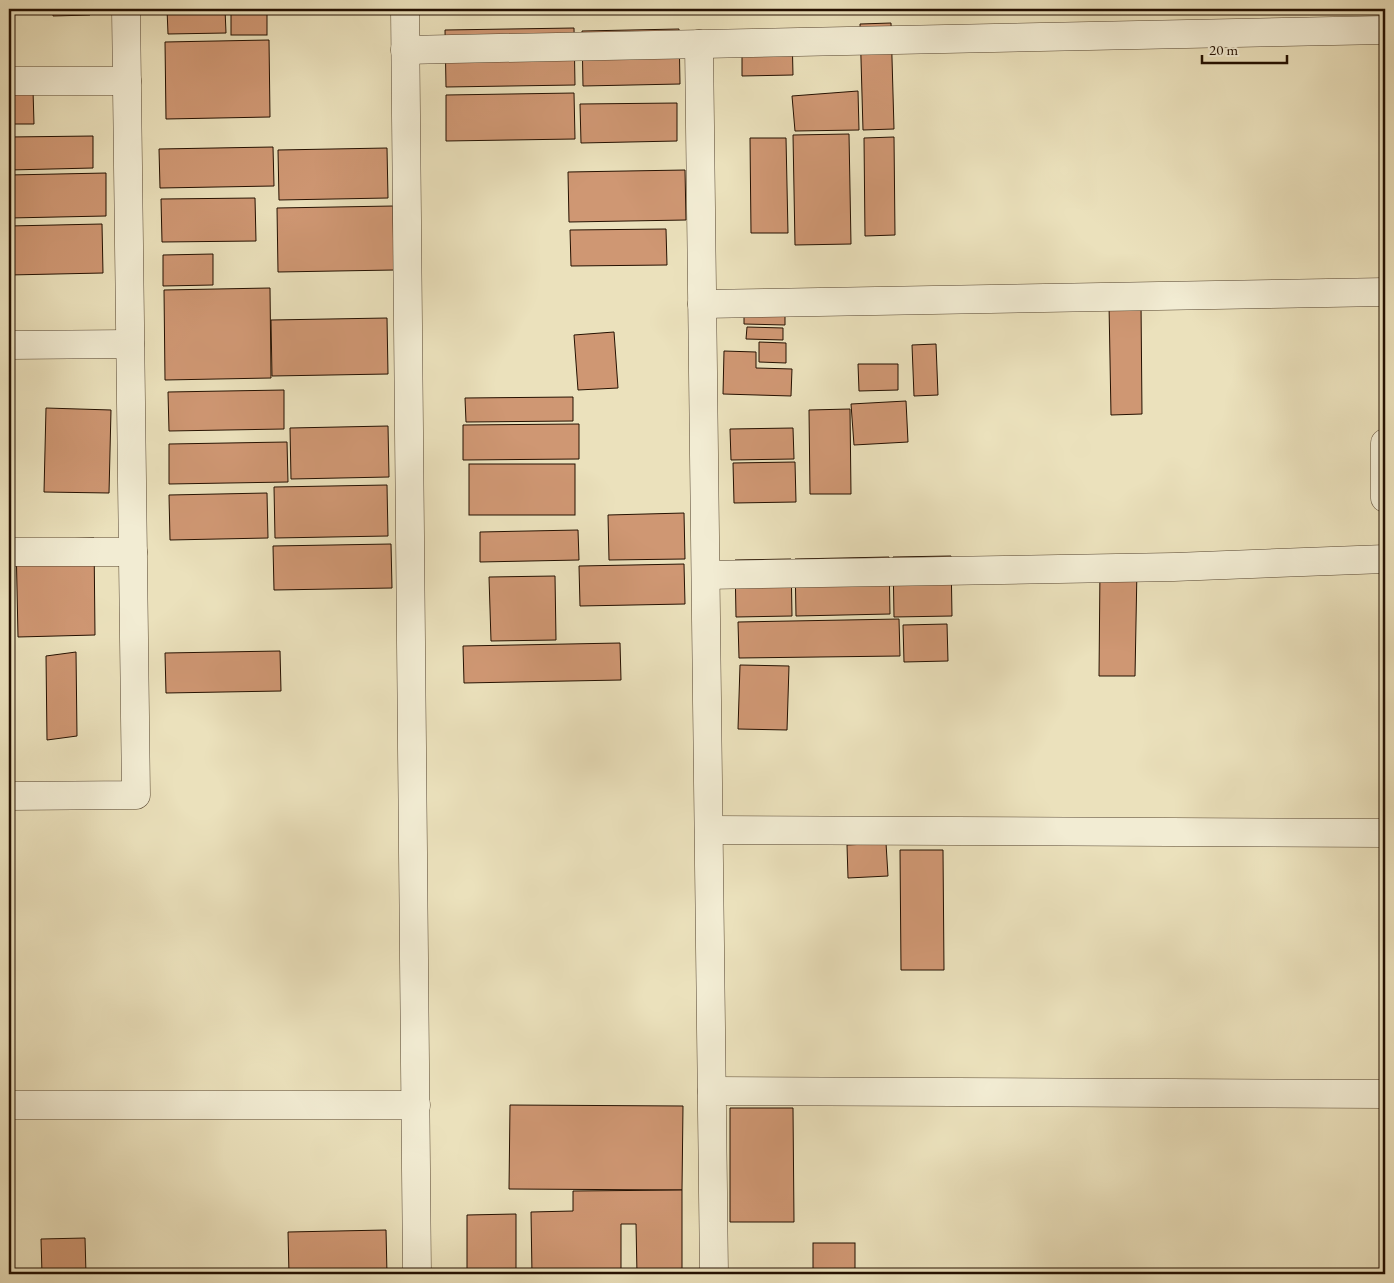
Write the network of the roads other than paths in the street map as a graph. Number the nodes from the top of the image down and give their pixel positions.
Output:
1 (126, 9) edge
2 (405, 9) edge
3 (1385, 30) edge
4 (699, 44) junction
5 (406, 50) junction
6 (9, 81) edge
7 (127, 81) junction
8 (1385, 292) edge
9 (702, 304) junction
10 (9, 344) edge
11 (130, 344) junction
12 (1385, 443) edge
13 (1385, 498) edge
14 (9, 552) edge
15 (133, 552) junction
16 (1385, 558) edge
17 (706, 575) junction
18 (9, 796) edge
19 (709, 830) junction
20 (1385, 832) edge
21 (712, 1091) junction
22 (1385, 1094) edge
23 (9, 1105) edge
24 (416, 1105) junction
25 (417, 1274) edge
26 (714, 1274) edge

1 - 7 street
2 - 5 street
3 - 4 street
4 - 5 street
4 - 9 street
5 - 24 street
6 - 7 street
7 - 11 street
8 - 9 street
9 - 17 street
10 - 11 street
11 - 15 street
12 - 13 street
14 - 15 street
15 - 18 street
16 - 17 street
17 - 19 street
19 - 20 street
19 - 21 street
21 - 22 street
21 - 26 street
23 - 24 street
24 - 25 street

